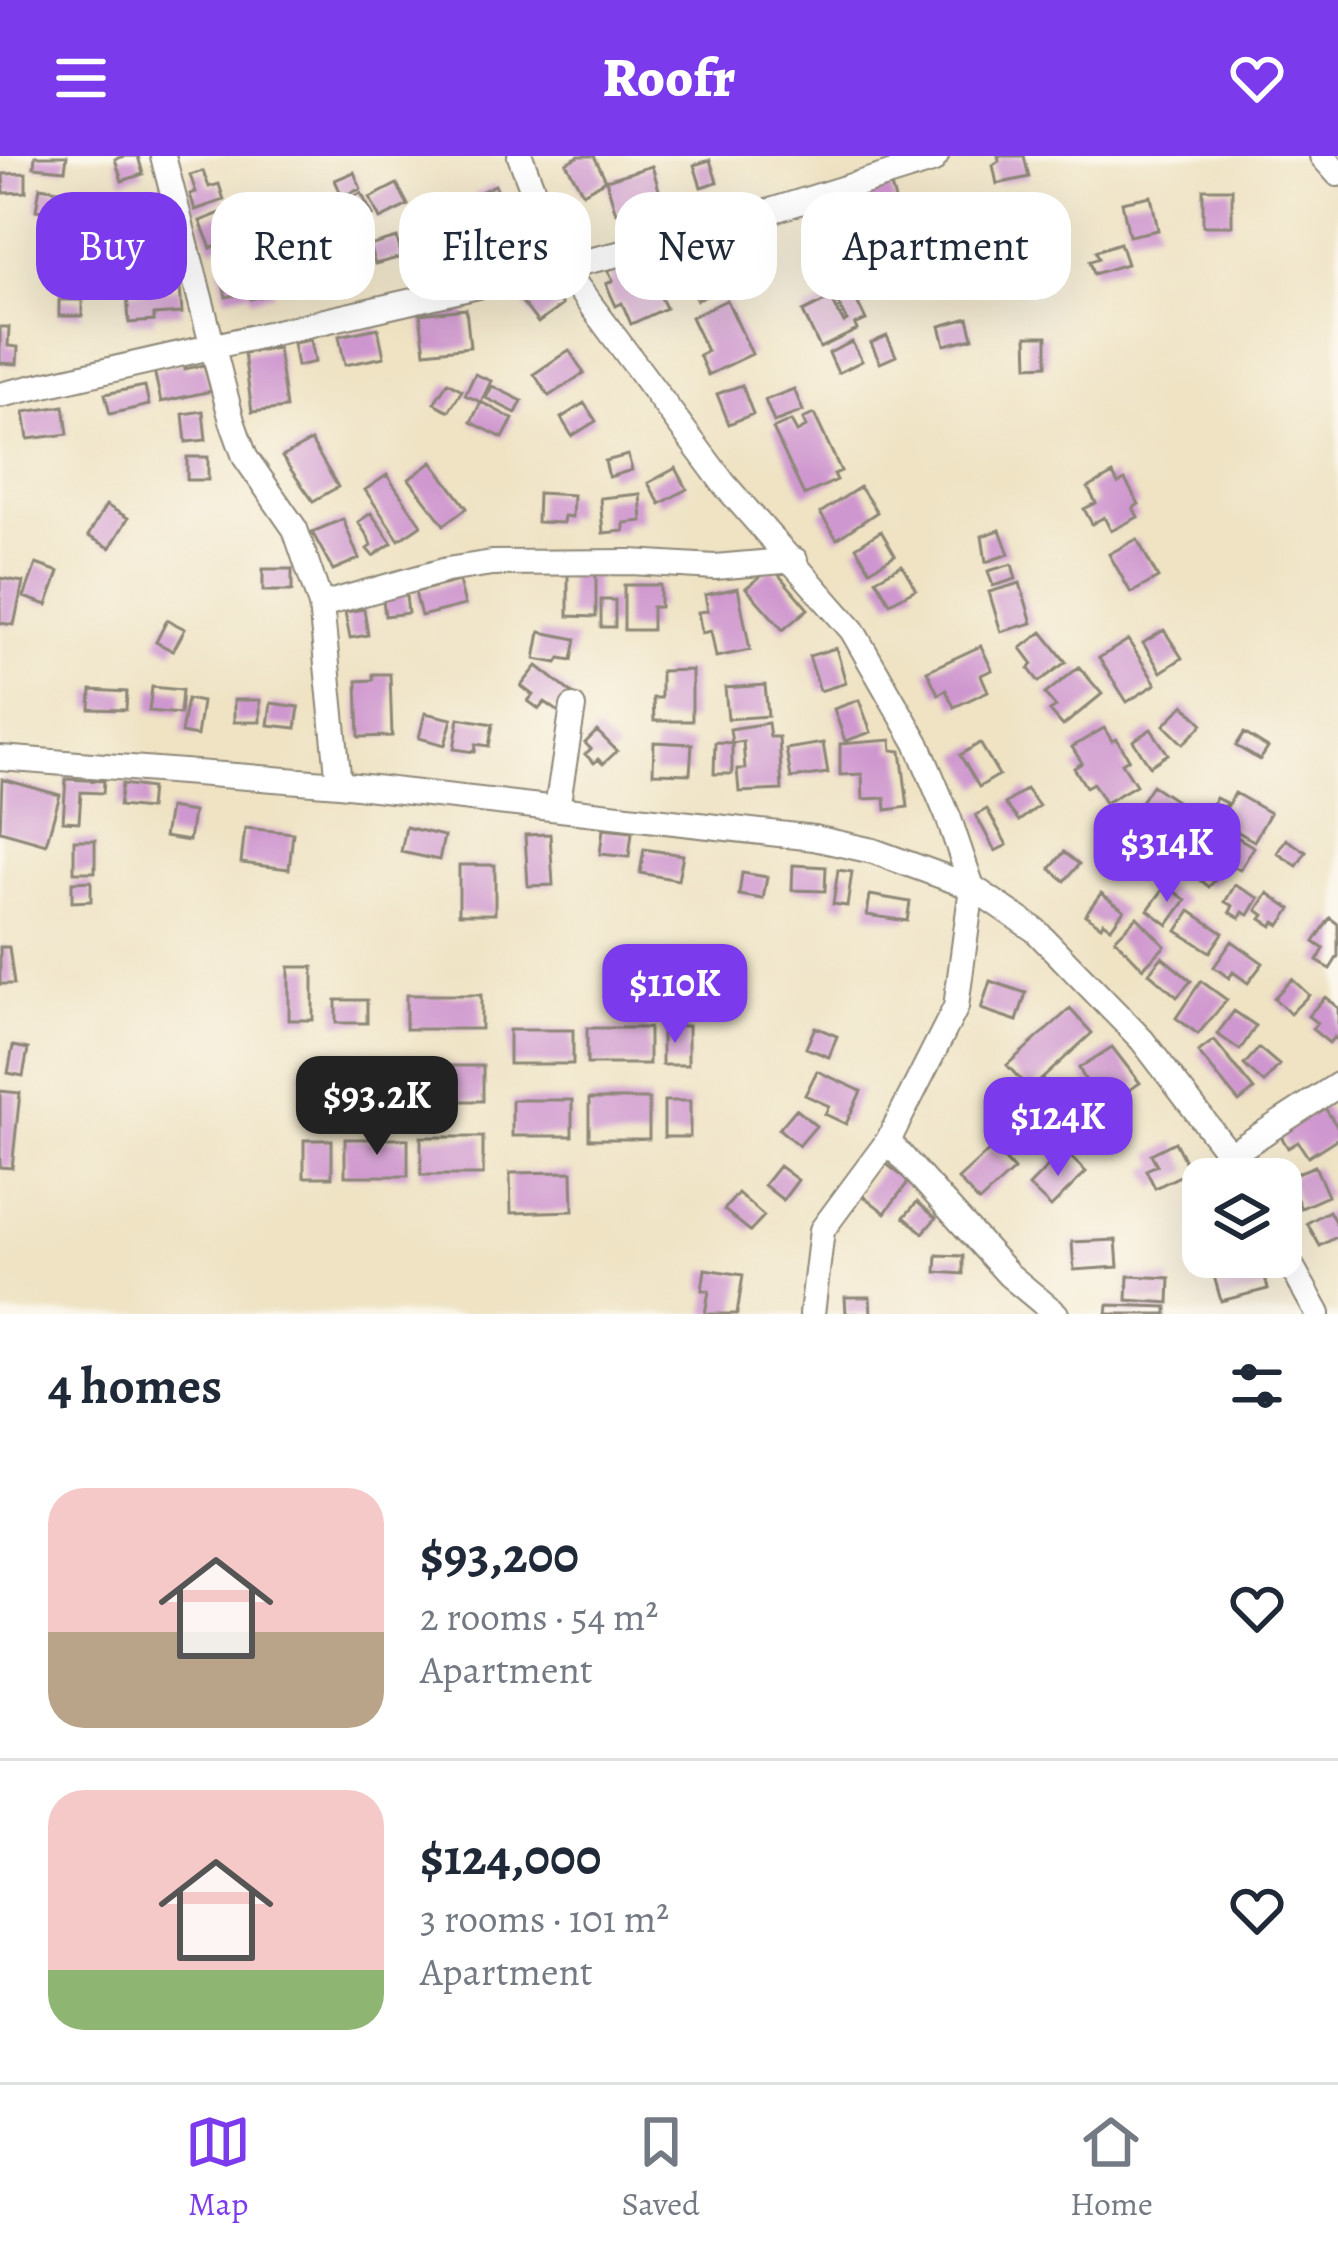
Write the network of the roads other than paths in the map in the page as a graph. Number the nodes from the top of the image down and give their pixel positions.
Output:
1 (163, 156) edge
2 (520, 156) edge
3 (936, 156) edge
4 (1322, 156) edge
5 (1338, 174) edge
6 (534, 192) edge
7 (591, 259) edge
8 (416, 300) edge
9 (587, 300) edge
10 (214, 349) junction
11 (0, 395) edge
12 (795, 560) junction
13 (321, 605) junction
14 (573, 706) dead end
15 (0, 758) edge
16 (339, 784) junction
17 (557, 808) junction
18 (972, 887) junction
19 (1338, 1085) edge
20 (888, 1141) junction
21 (1230, 1155) junction
22 (1232, 1158) edge
23 (1299, 1278) edge
24 (1318, 1310) edge
25 (812, 1314) edge
26 (1056, 1314) edge

1 - 10 street
2 - 6 street
3 - 7 street
4 - 5 street
8 - 10 street
9 - 12 street
10 - 11 street
10 - 13 street
12 - 13 street
12 - 18 street
13 - 16 street
14 - 17 street
15 - 16 street
16 - 17 street
17 - 18 street
18 - 20 street
18 - 21 street
19 - 21 street
20 - 25 street
20 - 26 street
21 - 22 street
23 - 24 street

